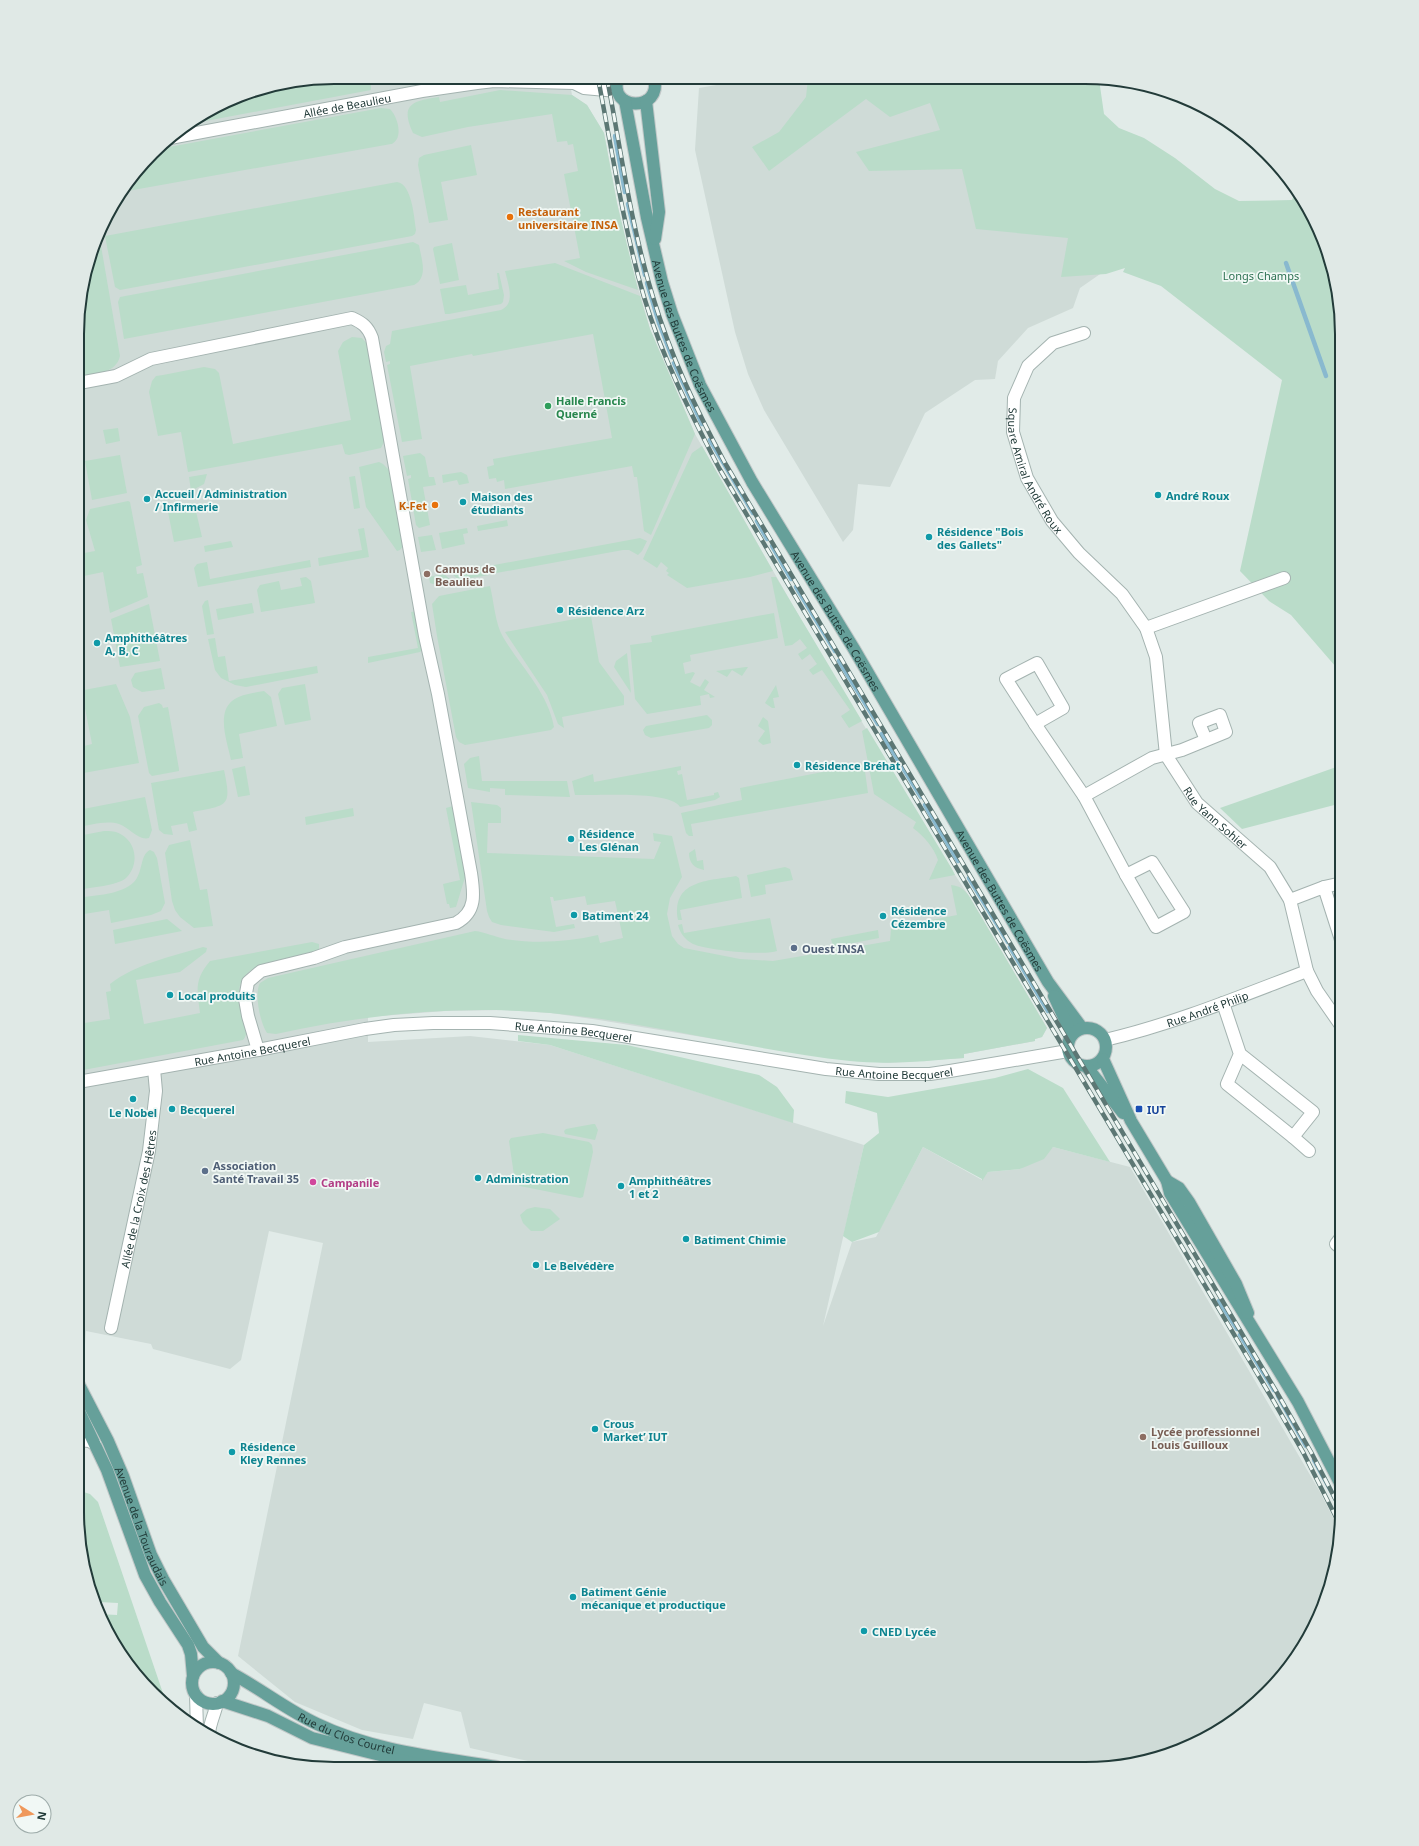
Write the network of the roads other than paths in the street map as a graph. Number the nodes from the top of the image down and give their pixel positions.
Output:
1 (465, 84) edge
2 (576, 84) edge
3 (654, 84) edge
4 (619, 87) edge
5 (646, 101) junction
6 (182, 136) edge
7 (655, 246) junction
8 (1084, 333) dead end
9 (84, 382) edge
10 (1284, 578) dead end
11 (1122, 594) joint
12 (1146, 628) junction
13 (1035, 724) junction
14 (1206, 740) dead end
15 (1166, 755) junction
16 (1084, 796) junction
17 (1126, 875) junction
18 (1335, 885) edge
19 (1324, 887) junction
20 (1290, 900) junction
21 (1335, 921) edge
22 (1307, 971) junction
23 (1048, 982) junction
24 (1223, 1003) junction
25 (1335, 1017) edge
26 (1082, 1028) junction
27 (1072, 1036) junction
28 (1105, 1040) junction
29 (258, 1050) junction
30 (1068, 1051) junction
31 (1240, 1054) junction
32 (1103, 1059) junction
33 (1086, 1066) junction
34 (154, 1069) junction
35 (84, 1081) edge
36 (1131, 1121) junction
37 (1292, 1137) junction
38 (1309, 1151) dead end
39 (111, 1328) dead end
40 (85, 1396) joint
41 (84, 1400) edge
42 (84, 1418) edge
43 (84, 1425) edge
44 (84, 1441) edge
45 (95, 1444) junction
46 (118, 1463) junction
47 (1335, 1472) edge
48 (219, 1663) junction
49 (231, 1673) junction
50 (193, 1676) junction
51 (196, 1695) junction
52 (220, 1702) junction
53 (197, 1721) edge
54 (209, 1728) edge
55 (408, 1762) edge
56 (468, 1762) edge

1 - 6 street, Allée de Beaulieu
2 - 4 street, Allée de Beaulieu
3 - 5 main road
4 - 5 main road
4 - 7 main road, Avenue des Buttes de Coësmes
5 - 7 main road, Avenue des Buttes de Coësmes
7 - 23 main road, Avenue des Buttes de Coësmes
8 - 11 street, Square Amiral André Roux
9 - 29 street
10 - 12 street
11 - 12 street, Rue Yann Sohier
12 - 15 street, Rue Yann Sohier
13 - 13 street
13 - 16 street
14 - 15 street
15 - 16 street
15 - 20 street, Rue Yann Sohier
16 - 17 street
17 - 17 street
18 - 19 street
19 - 20 street
19 - 21 street
20 - 22 street, Rue Yann Sohier
22 - 24 street, Rue André Philip
22 - 25 street, Rue Yann Sohier
23 - 26 main road, Avenue des Buttes de Coësmes
23 - 27 main road, Avenue des Buttes de Coësmes
24 - 28 street, Rue André Philip
24 - 31 street
26 - 27 main road
26 - 28 main road
27 - 30 main road
28 - 32 main road
29 - 30 street, Rue Antoine Becquerel
29 - 34 street, Rue Antoine Becquerel
30 - 33 main road
31 - 37 street
31 - 37 street
32 - 33 main road
32 - 36 main road
33 - 36 main road
34 - 35 street, Rue Antoine Becquerel
34 - 39 street, Allée de la Croix des Hêtres
36 - 47 main road
37 - 38 street
40 - 41 street
40 - 46 main road, Avenue de la Touraudais
42 - 46 street
43 - 45 main road, Avenue de la Touraudais
44 - 45 street
45 - 50 main road, Avenue de la Touraudais
46 - 48 main road, Avenue de la Touraudais
48 - 49 main road
48 - 50 main road
49 - 52 main road
49 - 56 main road, Rue du Clos Courtel
50 - 51 main road
51 - 52 main road
51 - 53 street
52 - 54 street
52 - 55 main road, Rue du Clos Courtel

